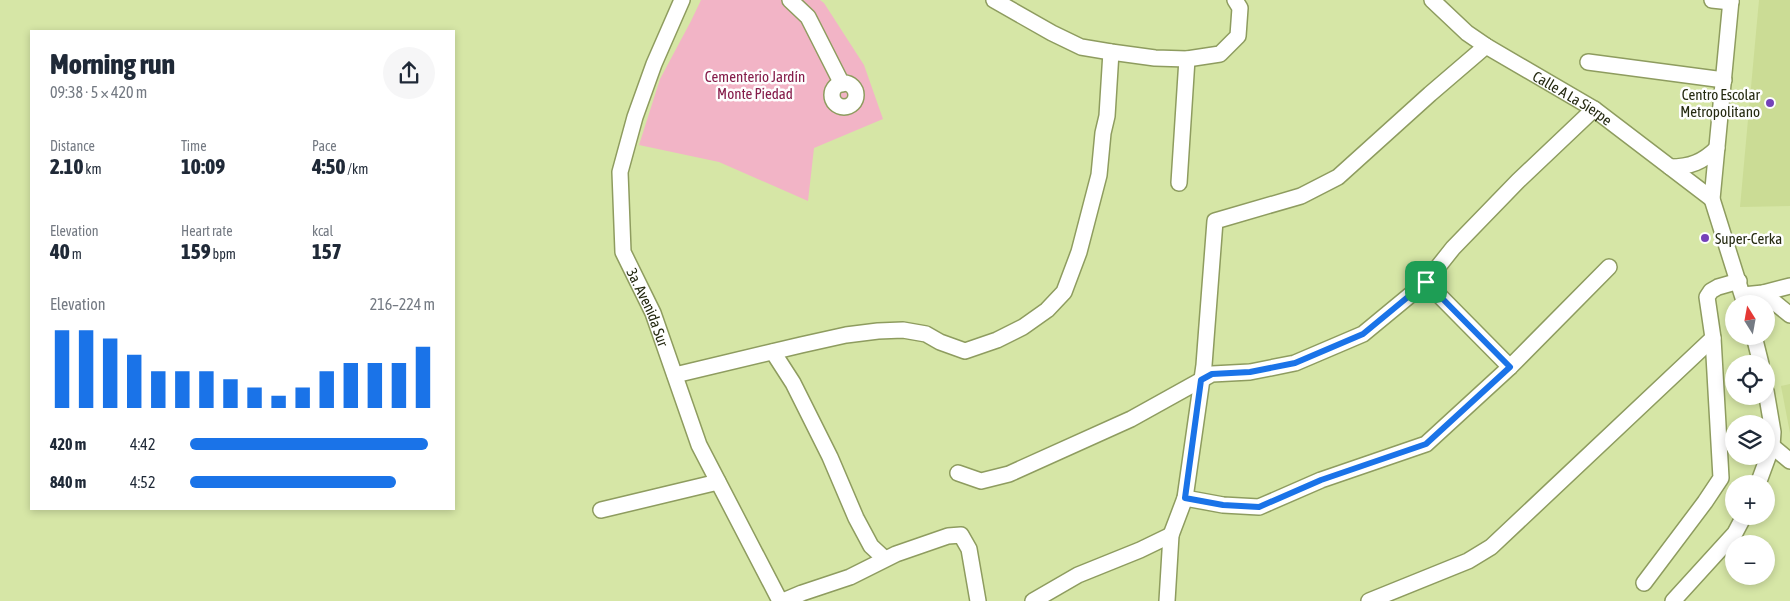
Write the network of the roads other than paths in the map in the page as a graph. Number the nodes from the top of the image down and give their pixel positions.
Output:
1 (682, 0) edge
2 (790, 0) edge
3 (994, 0) edge
4 (1235, 0) edge
5 (1432, 0) edge
6 (1712, 0) edge
7 (1731, 1) edge
8 (1486, 46) junction
9 (1111, 52) junction
10 (1187, 59) junction
11 (1588, 62) dead end
12 (1724, 80) junction
13 (842, 84) dead end
14 (1594, 109) junction
15 (1717, 148) junction
16 (1670, 167) junction
17 (1179, 183) dead end
18 (1712, 199) junction
19 (1609, 267) dead end
20 (1426, 282) junction
21 (1790, 286) edge
22 (1742, 293) edge
23 (1763, 293) junction
24 (1790, 315) edge
25 (1713, 338) junction
26 (773, 352) junction
27 (1510, 367) junction
28 (675, 375) junction
29 (1201, 380) junction
30 (1775, 448) edge
31 (1790, 461) edge
32 (958, 473) dead end
33 (718, 482) junction
34 (1185, 498) junction
35 (601, 510) dead end
36 (1739, 525) edge
37 (1170, 535) junction
38 (885, 559) junction
39 (1644, 583) dead end
40 (781, 601) edge
41 (978, 601) edge
42 (1033, 601) edge
43 (1166, 601) edge
44 (1369, 601) edge
45 (1672, 601) edge

1 - 28 street, 3a. Avenida Sur
2 - 13 street
3 - 9 street
4 - 10 street
5 - 8 street, Calle A La Sierpe
6 - 7 street
7 - 12 street
8 - 14 street, Calle A La Sierpe
8 - 29 street
9 - 10 street
9 - 26 street
10 - 17 street
11 - 12 street
12 - 15 street
14 - 16 street, Calle A La Sierpe
14 - 20 street
15 - 16 street
15 - 18 street
16 - 18 street, Calle A La Sierpe
18 - 22 street
19 - 27 street
20 - 27 street
20 - 29 street
21 - 23 street
22 - 23 street
22 - 25 street
23 - 24 street
25 - 39 street
25 - 44 street
26 - 28 street
26 - 38 street
27 - 34 street
28 - 33 street, 3a. Avenida Sur
29 - 32 street
29 - 34 street
30 - 31 street
33 - 35 street
33 - 40 street, 3a. Avenida Sur
34 - 37 street
36 - 45 street
37 - 42 street
37 - 43 street
38 - 40 street
38 - 41 street

